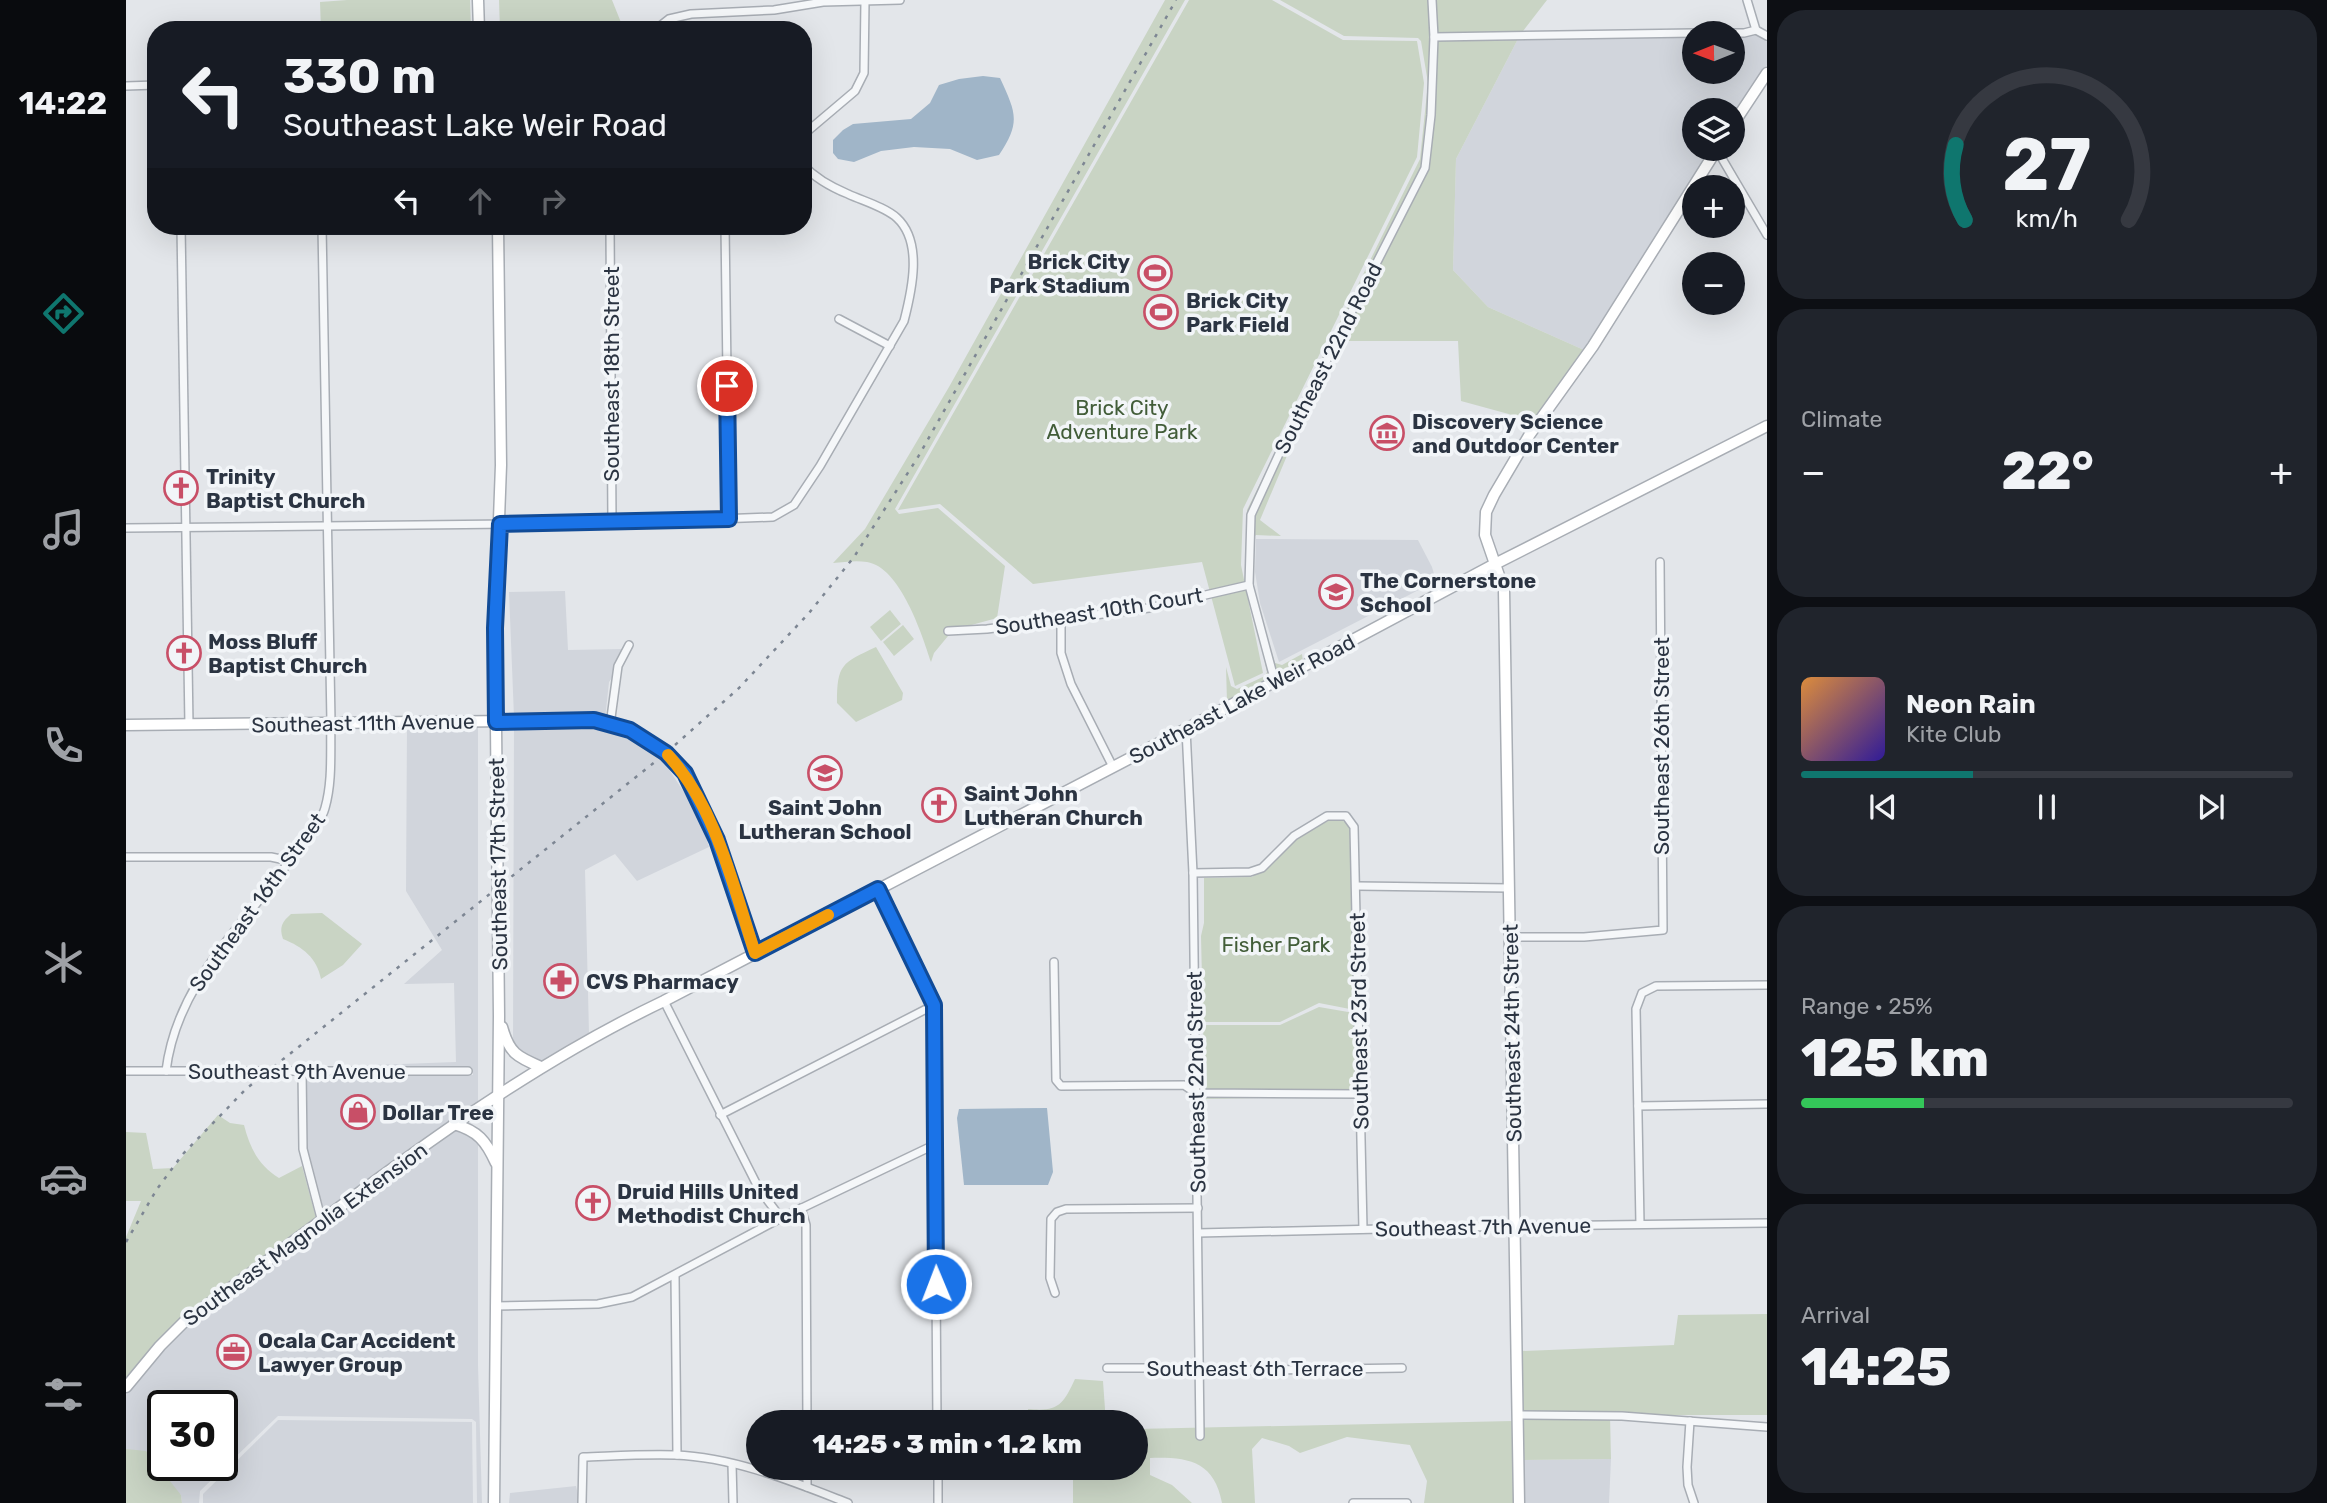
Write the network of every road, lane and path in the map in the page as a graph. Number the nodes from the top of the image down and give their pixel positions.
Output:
1 (478, 0) edge
2 (900, 0) edge
3 (1432, 0) edge
4 (1747, 0) edge
5 (865, 1) edge
6 (479, 21) edge
7 (666, 21) edge
8 (1756, 30) junction
9 (1682, 33) edge
10 (1745, 33) edge
11 (1767, 36) edge
12 (1433, 37) junction
13 (1767, 73) edge
14 (147, 85) edge
15 (126, 86) edge
16 (1745, 106) edge
17 (812, 127) edge
18 (1709, 161) edge
19 (1724, 161) edge
20 (812, 173) edge
21 (181, 235) edge
22 (322, 235) edge
23 (498, 235) edge
24 (610, 235) edge
25 (725, 235) edge
26 (1767, 235) edge
27 (839, 318) dead end
28 (890, 346) junction
29 (1767, 426) edge
30 (729, 519) junction
31 (612, 523) junction
32 (500, 524) junction
33 (327, 526) junction
34 (126, 528) edge
35 (185, 528) junction
36 (1660, 562) dead end
37 (1495, 564) junction
38 (1249, 585) junction
39 (1061, 618) junction
40 (948, 631) dead end
41 (629, 645) dead end
42 (1275, 682) junction
43 (331, 722) junction
44 (496, 722) junction
45 (126, 725) edge
46 (189, 725) junction
47 (610, 725) junction
48 (1186, 729) junction
49 (1113, 767) junction
50 (126, 857) edge
51 (290, 861) junction
52 (1193, 873) junction
53 (1357, 886) junction
54 (1509, 888) junction
55 (878, 889) junction
56 (1511, 937) junction
57 (755, 953) junction
58 (1054, 962) dead end
59 (1767, 985) edge
60 (664, 1001) junction
61 (934, 1005) junction
62 (499, 1016) junction
63 (541, 1067) junction
64 (302, 1070) junction
65 (126, 1071) edge
66 (166, 1071) junction
67 (468, 1071) dead end
68 (1196, 1093) junction
69 (1360, 1094) junction
70 (498, 1098) junction
71 (1767, 1104) edge
72 (1638, 1106) junction
73 (720, 1115) junction
74 (454, 1124) junction
75 (934, 1144) junction
76 (497, 1167) junction
77 (801, 1208) junction
78 (1198, 1208) junction
79 (781, 1218) junction
80 (322, 1222) junction
81 (1767, 1223) edge
82 (1640, 1224) junction
83 (1516, 1226) junction
84 (1363, 1230) junction
85 (1198, 1233) junction
86 (675, 1276) junction
87 (1055, 1293) dead end
88 (495, 1306) junction
89 (1107, 1368) dead end
90 (1402, 1368) dead end
91 (1199, 1371) junction
92 (126, 1387) edge
93 (807, 1410) edge
94 (937, 1410) edge
95 (1517, 1415) junction
96 (1690, 1421) junction
97 (1767, 1427) edge
98 (1200, 1436) dead end
99 (677, 1455) junction
100 (732, 1464) junction
101 (807, 1480) edge
102 (938, 1480) edge
103 (807, 1488) junction
104 (495, 1503) edge
105 (582, 1503) edge
106 (733, 1503) edge
107 (848, 1503) edge
108 (938, 1503) edge
109 (1353, 1503) edge
110 (1406, 1503) edge
111 (1519, 1503) edge
112 (1694, 1503) edge

1 - 6 main road
2 - 5 street
3 - 12 street, Southeast 22nd Road
4 - 8 street
5 - 7 street
5 - 17 street
8 - 10 street
8 - 11 street
9 - 12 street
12 - 38 street, Southeast 22nd Road
13 - 16 main road
14 - 15 street
18 - 37 main road, Southeast 24th Street
19 - 26 street
20 - 28 street
21 - 35 street
22 - 33 street, Southeast 16th Street
23 - 32 main road, Southeast 17th Street
24 - 31 street, Southeast 18th Street
25 - 30 street
27 - 28 street
28 - 30 street
29 - 37 main road, Southeast Lake Weir Road
30 - 31 street
31 - 32 street
32 - 33 street
32 - 44 main road, Southeast 17th Street
33 - 35 street
33 - 43 street, Southeast 16th Street
34 - 35 street
35 - 46 street
36 - 56 street, Southeast 26th Street
37 - 42 main road, Southeast Lake Weir Road
37 - 54 main road, Southeast 24th Street
38 - 39 street, Southeast 10th Court
38 - 42 street, Southeast 22nd Road
39 - 40 street, Southeast 10th Court
39 - 49 street
41 - 47 street
42 - 48 main road, Southeast Lake Weir Road
43 - 44 main road, Southeast 11th Avenue
43 - 46 main road, Southeast 11th Avenue
43 - 51 street, Southeast 16th Street
44 - 47 main road, Southeast 11th Avenue
44 - 62 main road, Southeast 17th Street
45 - 46 main road, Southeast 11th Avenue
47 - 57 main road, Southeast 11th Avenue
48 - 49 main road, Southeast Lake Weir Road
48 - 52 street, Southeast 22nd Street
49 - 55 main road, Southeast Lake Weir Road
50 - 51 street
51 - 66 street, Southeast 16th Street
52 - 53 street, Southeast 23rd Street
52 - 68 street, Southeast 22nd Street
53 - 54 street
53 - 69 street, Southeast 23rd Street
54 - 56 main road, Southeast 24th Street
55 - 57 main road, Southeast Lake Weir Road
55 - 61 street
56 - 83 main road, Southeast 24th Street
57 - 60 main road, Southeast Lake Weir Road
58 - 68 street
59 - 72 street
60 - 63 main road, Southeast Lake Weir Road
60 - 73 street
61 - 73 street
61 - 75 street
62 - 63 main road
62 - 70 main road, Southeast 17th Street
63 - 70 main road, Southeast Lake Weir Road
64 - 66 street, Southeast 9th Avenue
64 - 67 street, Southeast 9th Avenue
64 - 80 street
65 - 66 street, Southeast 9th Avenue
68 - 69 street
68 - 78 street, Southeast 22nd Street
69 - 84 street, Southeast 23rd Street
70 - 74 main road, Southeast Magnolia Extension
70 - 76 main road, Southeast 17th Street
71 - 72 street
72 - 82 street
73 - 79 street
74 - 76 main road
74 - 80 main road, Southeast Magnolia Extension
75 - 77 street
75 - 94 street
76 - 88 main road, Southeast 17th Street
77 - 79 street
77 - 93 street
78 - 85 street, Southeast 22nd Street
78 - 87 street
79 - 86 street
80 - 92 main road, Southeast Magnolia Extension
81 - 82 street, Southeast 7th Avenue
82 - 83 street, Southeast 7th Avenue
83 - 84 street, Southeast 7th Avenue
83 - 95 main road, Southeast 24th Street
84 - 85 street, Southeast 7th Avenue
85 - 91 street, Southeast 22nd Street
86 - 88 street
86 - 99 street
88 - 104 main road, Southeast 17th Street
89 - 91 street, Southeast 6th Terrace
90 - 91 street, Southeast 6th Terrace
91 - 98 street, Southeast 22nd Street
95 - 96 street
95 - 111 main road, Southeast 24th Street
96 - 97 street
96 - 112 street
99 - 100 street
99 - 105 street
100 - 103 street
100 - 106 street
101 - 103 street
102 - 108 street
103 - 107 street
109 - 110 street

